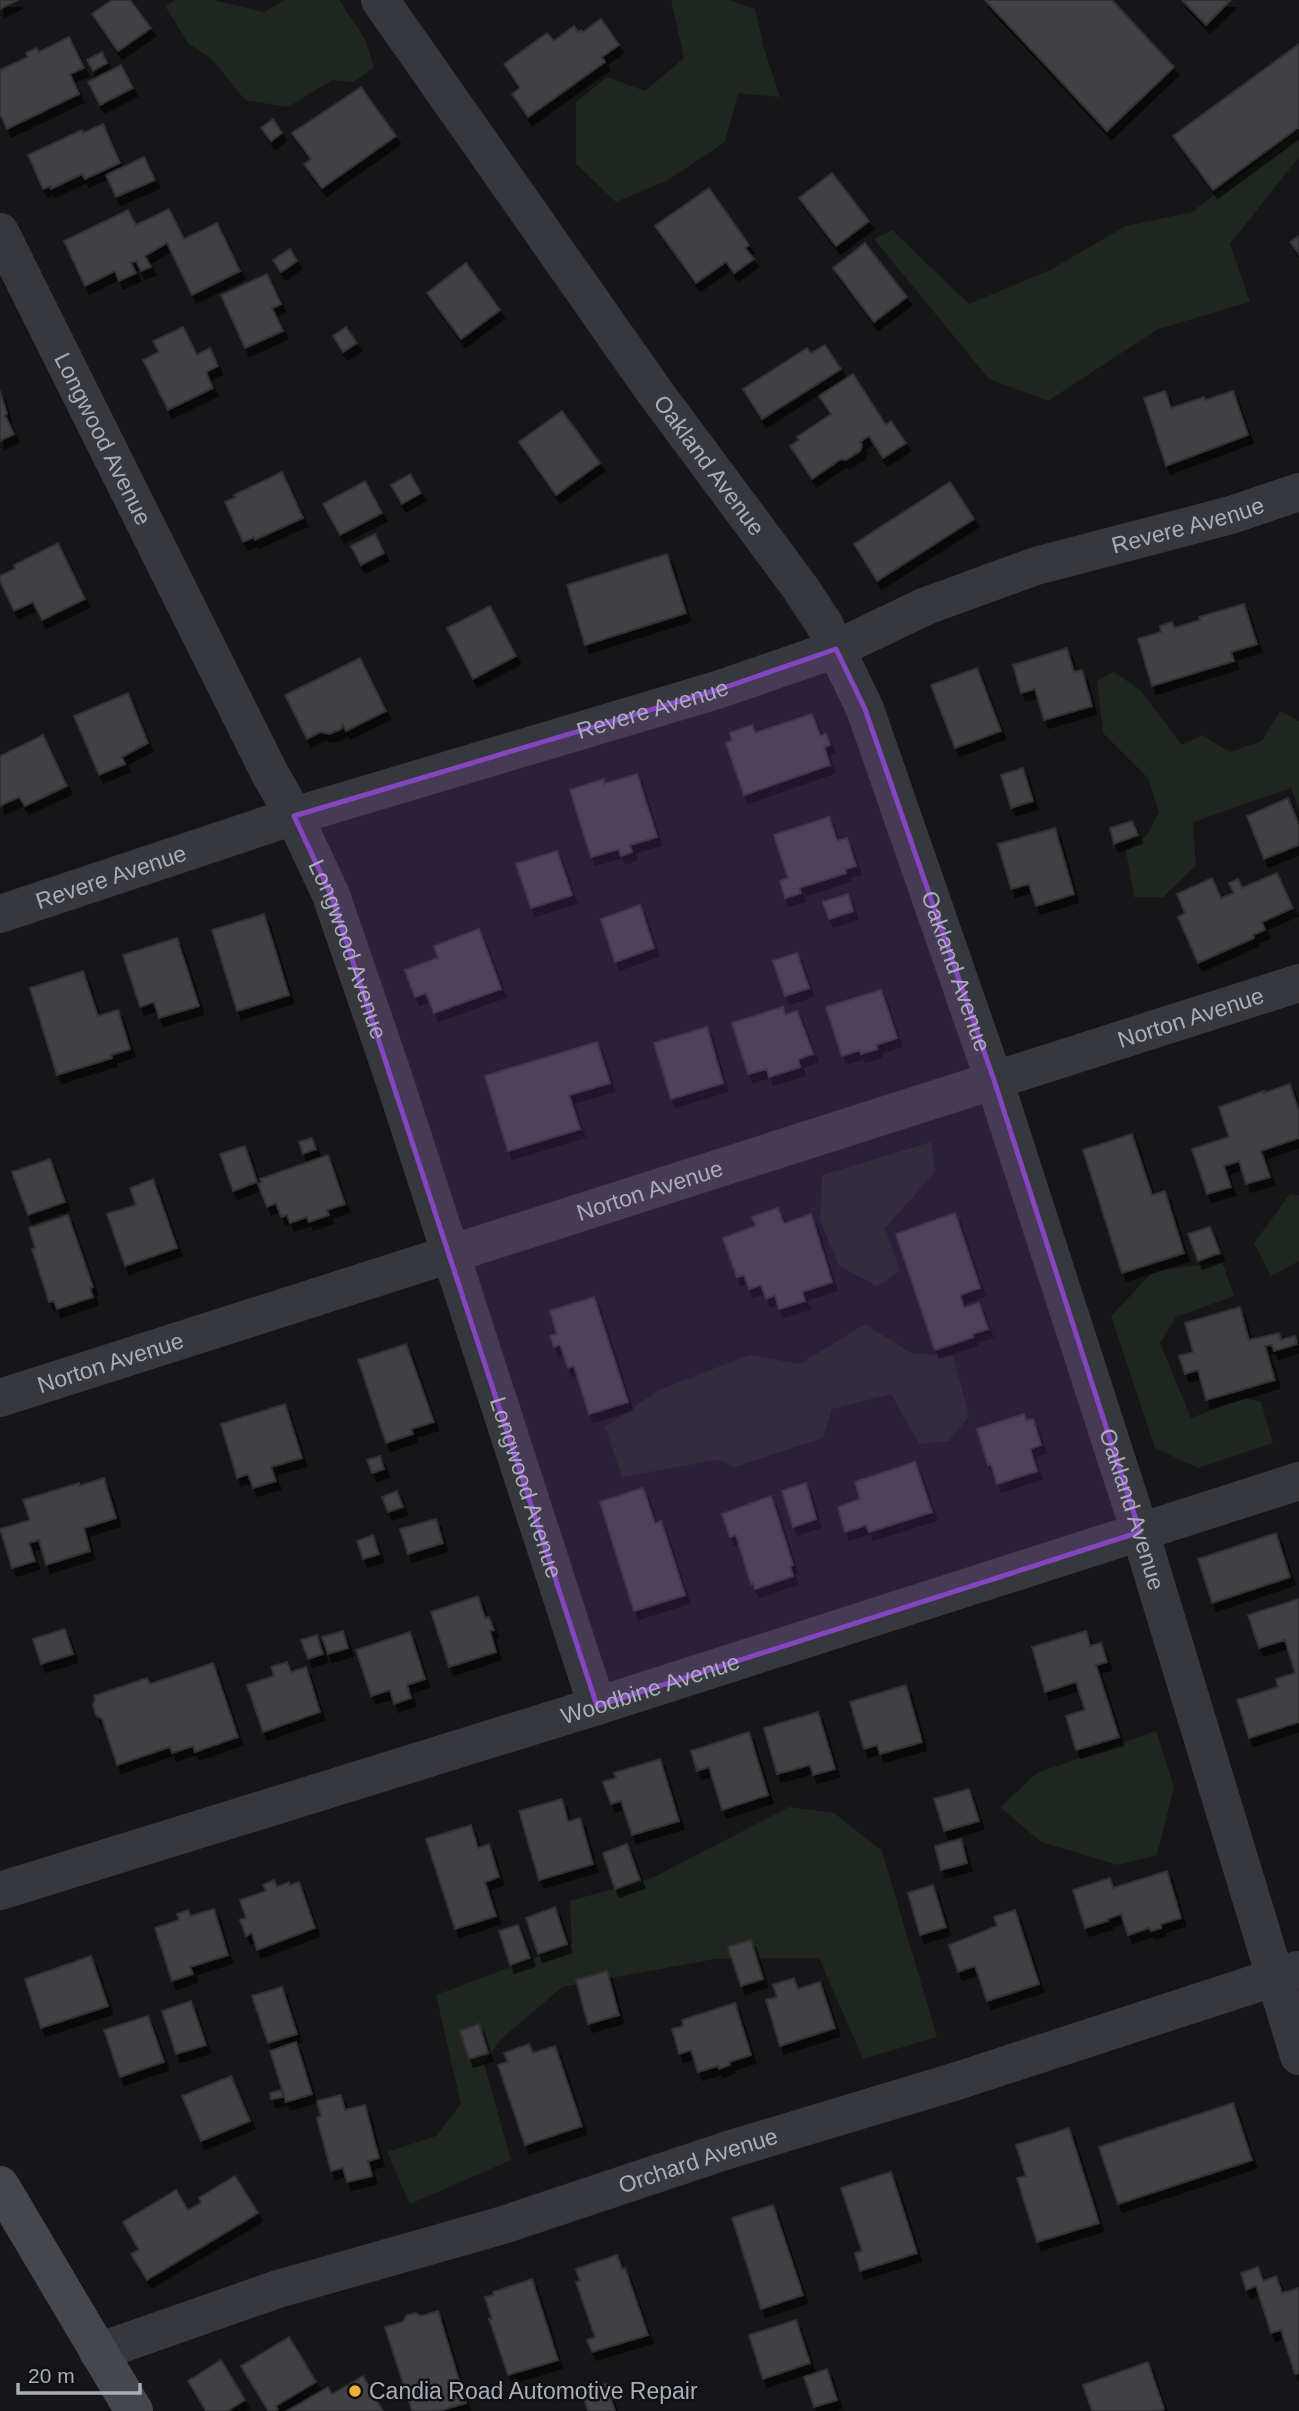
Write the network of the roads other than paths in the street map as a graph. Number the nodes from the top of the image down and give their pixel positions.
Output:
1 (380, 0) edge
2 (0, 232) edge
3 (1299, 492) edge
4 (836, 649) junction
5 (294, 816) junction
6 (0, 914) edge
7 (1299, 983) edge
8 (995, 1080) junction
9 (449, 1255) junction
10 (0, 1398) edge
11 (1299, 1481) edge
12 (1140, 1532) junction
13 (597, 1706) junction
14 (0, 1891) edge
15 (1287, 1973) edge
16 (1299, 2056) edge
17 (0, 2185) edge
18 (98, 2352) junction
19 (134, 2411) edge

1 - 4 street, Oakland Avenue
2 - 5 street, Longwood Avenue
3 - 4 street, Revere Avenue
4 - 5 street, Revere Avenue
4 - 8 street, Oakland Avenue
5 - 6 street, Revere Avenue
5 - 9 street, Longwood Avenue
7 - 8 street, Norton Avenue
8 - 9 street, Norton Avenue
8 - 12 street, Oakland Avenue
9 - 10 street, Norton Avenue
9 - 13 street, Longwood Avenue
11 - 12 street, Woodbine Avenue
12 - 13 street, Woodbine Avenue
12 - 15 street, Oakland Avenue
13 - 14 street, Woodbine Avenue
15 - 16 street, Oakland Avenue
15 - 18 street, Orchard Avenue
17 - 18 main road
18 - 19 main road

